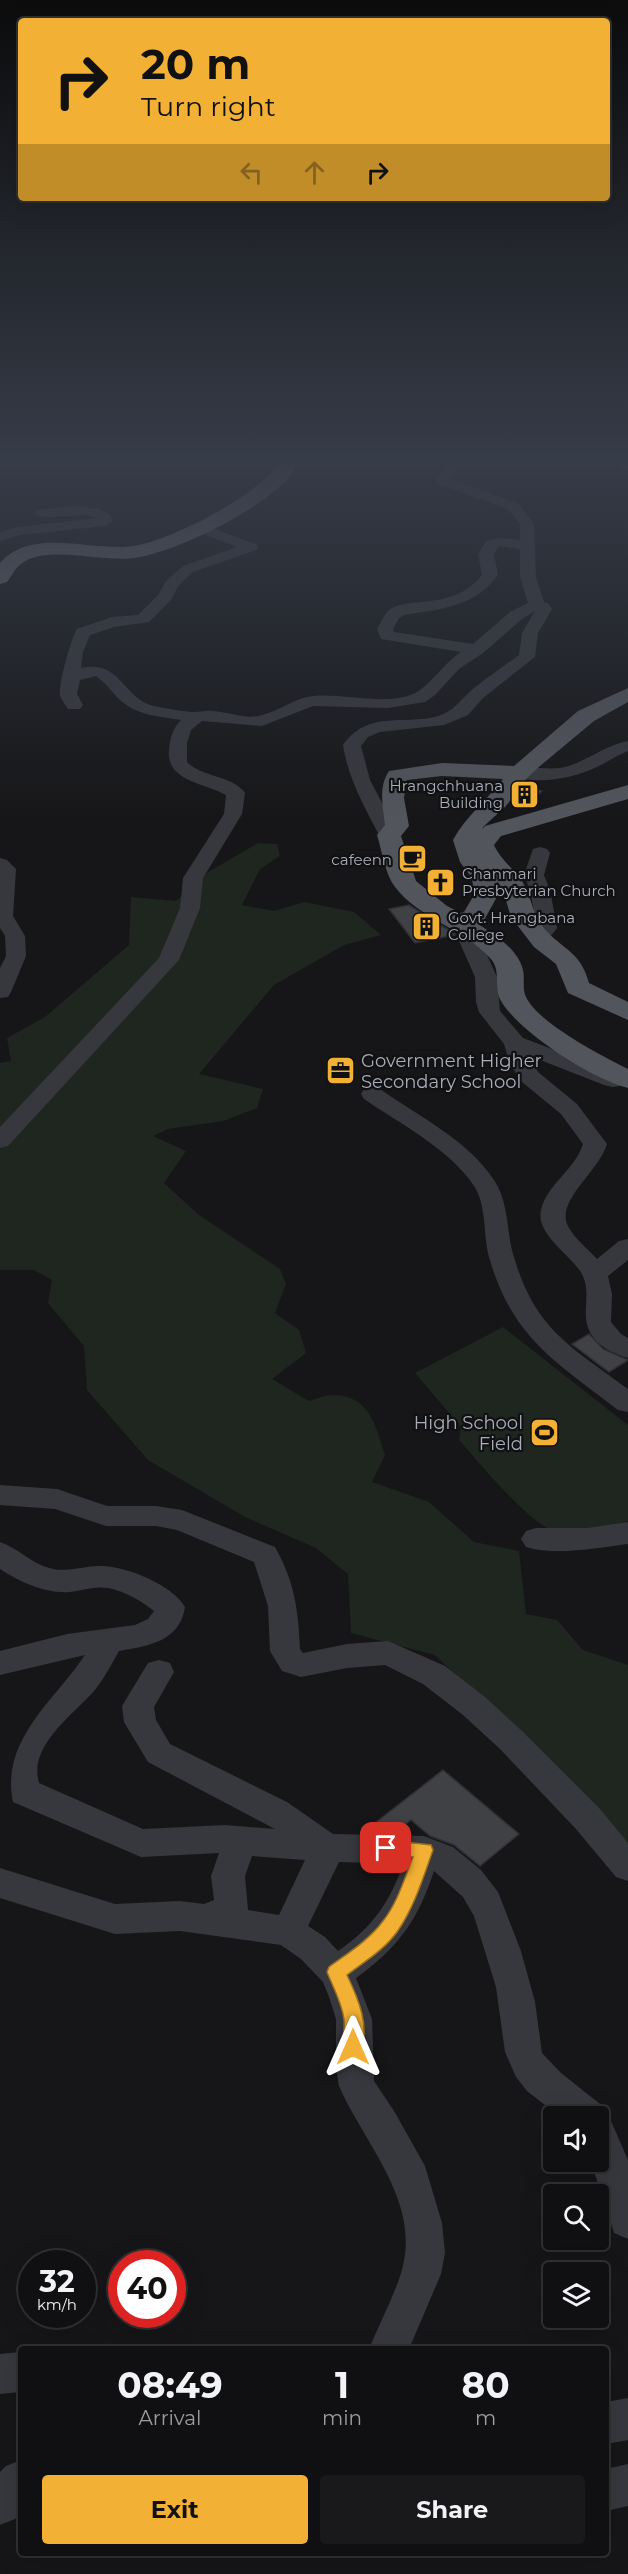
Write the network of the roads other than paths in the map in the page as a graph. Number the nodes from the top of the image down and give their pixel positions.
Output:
1 (178, 578) edge
2 (488, 578) edge
3 (528, 578) edge
4 (537, 605) junction
5 (477, 650) junction
6 (72, 677) junction
7 (628, 694) edge
8 (74, 705) dead end
9 (195, 718) junction
10 (628, 746) edge
11 (628, 761) edge
12 (592, 763) junction
13 (519, 773) junction
14 (628, 792) edge
15 (389, 836) junction
16 (540, 853) dead end
17 (0, 864) edge
18 (462, 924) junction
19 (538, 937) junction
20 (0, 992) edge
21 (628, 1012) edge
22 (515, 1043) junction
23 (627, 1079) edge
24 (372, 1094) dead end
25 (0, 1141) edge
26 (628, 1248) edge
27 (595, 1274) junction
28 (628, 1349) edge
29 (628, 1403) edge
30 (0, 1495) edge
31 (628, 1533) edge
32 (536, 1539) dead end
33 (0, 1553) edge
34 (110, 1639) junction
35 (0, 1663) edge
36 (159, 1672) dead end
37 (242, 1840) junction
38 (324, 1848) junction
39 (424, 1850) junction
40 (628, 1867) edge
41 (0, 1883) edge
42 (207, 1919) junction
43 (288, 1931) junction
44 (336, 1972) junction
45 (576, 2106) edge
46 (609, 2160) edge
47 (628, 2220) edge
48 (389, 2346) edge
49 (18, 2372) edge
50 (0, 2374) edge
51 (628, 2419) edge
52 (609, 2422) edge
53 (18, 2484) edge
54 (628, 2485) edge
55 (609, 2489) edge
56 (0, 2504) edge

1 - 6 street
2 - 5 street
3 - 4 street
4 - 5 street
4 - 15 street
5 - 9 street
6 - 8 street
6 - 9 street
7 - 13 main road
9 - 25 street
10 - 12 street
11 - 12 street
12 - 13 street
13 - 15 main road
13 - 18 main road
14 - 19 main road
15 - 18 main road
16 - 19 street
17 - 20 street
18 - 22 street
18 - 23 main road
19 - 21 main road
22 - 23 street
22 - 27 street
24 - 29 street
26 - 27 street
27 - 28 street
30 - 40 street
31 - 32 street
33 - 34 street
34 - 35 street
34 - 37 street
36 - 38 street
37 - 38 street
37 - 42 street
38 - 39 street
38 - 43 street
39 - 44 street
39 - 45 street
41 - 42 street
42 - 43 street
43 - 44 street
44 - 48 street
46 - 47 street
49 - 50 street
51 - 52 street
53 - 56 street
54 - 55 street

